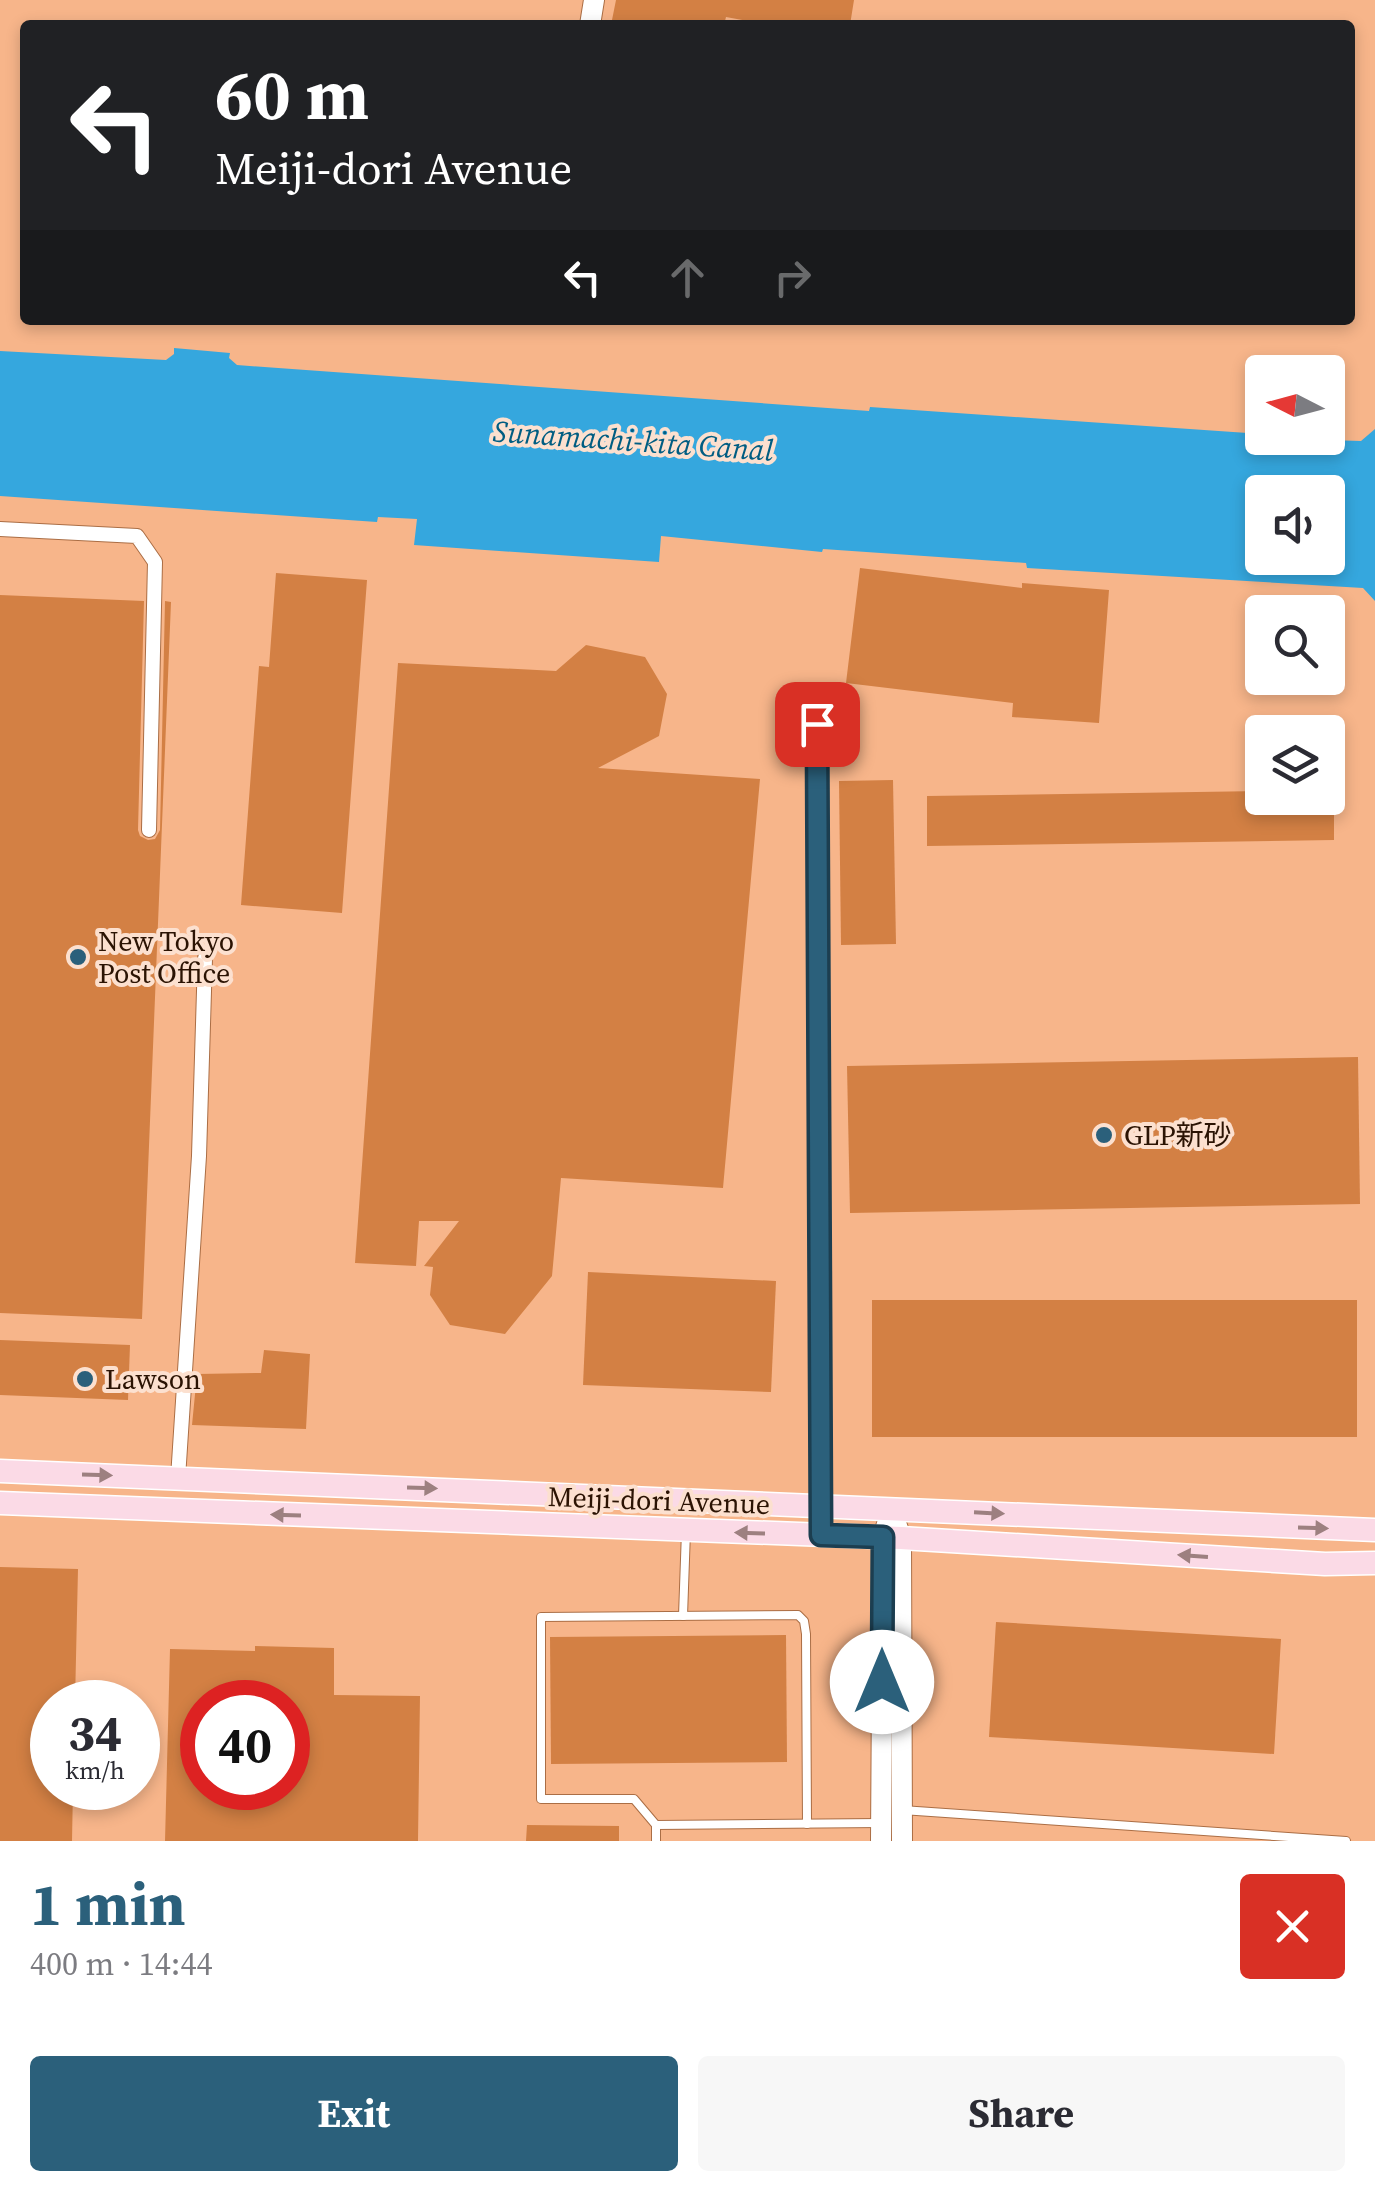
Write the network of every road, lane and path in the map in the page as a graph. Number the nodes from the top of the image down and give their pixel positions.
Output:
1 (0, 529) edge
2 (817, 724) dead end
3 (149, 830) dead end
4 (205, 958) dead end
5 (0, 1471) edge
6 (178, 1478) junction
7 (0, 1503) edge
8 (821, 1505) junction
9 (891, 1508) junction
10 (1374, 1530) edge
11 (686, 1531) junction
12 (821, 1535) junction
13 (892, 1537) junction
14 (1375, 1563) edge
15 (684, 1616) junction
16 (902, 1810) junction
17 (656, 1824) junction
18 (808, 1824) junction
19 (881, 1832) edge
20 (656, 1841) edge
21 (902, 1841) edge
22 (1346, 1841) edge

1 - 3 street
2 - 8 street
4 - 6 street
5 -> 6 main road, Meiji-dori Avenue
6 -> 8 main road, Meiji-dori Avenue
11 -> 7 main road, Meiji-dori Avenue
8 - 9 main road, Meiji-dori Avenue
8 - 12 street
9 -> 10 main road, Meiji-dori Avenue
9 - 13 street
12 -> 11 main road, Meiji-dori Avenue
11 - 15 lane
12 - 13 main road, Meiji-dori Avenue
14 -> 13 main road, Meiji-dori Avenue
13 - 16 street
13 - 19 street
15 - 17 lane
15 - 18 lane
16 - 19 lane
16 - 21 street
16 - 22 lane
17 - 18 lane
17 - 20 lane
18 - 19 lane

